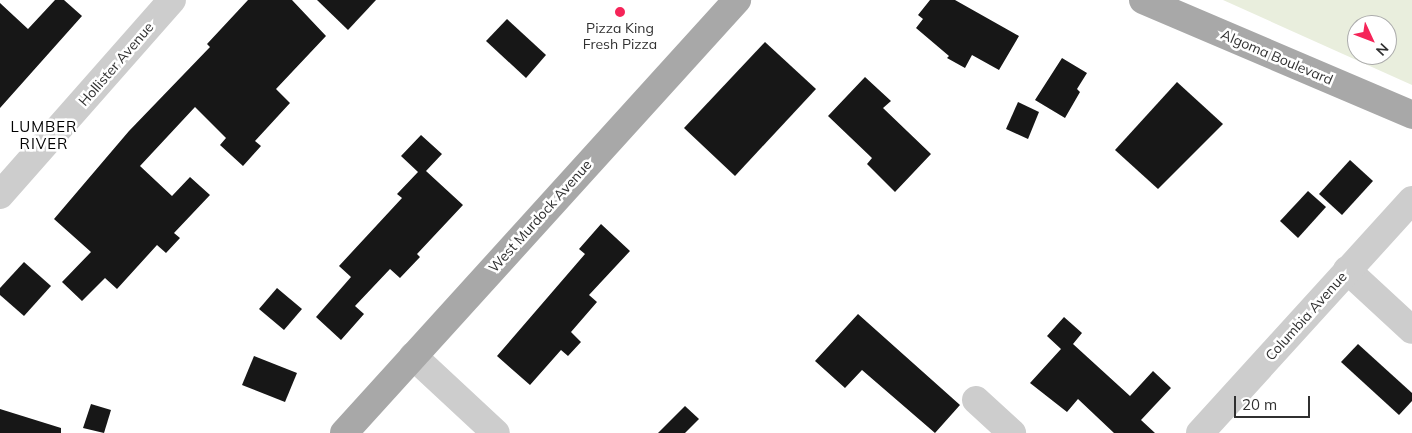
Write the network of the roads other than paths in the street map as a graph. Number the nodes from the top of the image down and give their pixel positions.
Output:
1 (172, 0) edge
2 (737, 0) edge
3 (1143, 0) edge
4 (1412, 115) edge
5 (0, 195) edge
6 (1412, 200) edge
7 (1347, 270) junction
8 (1412, 330) edge
9 (413, 356) junction
10 (976, 400) dead end
11 (344, 433) edge
12 (496, 433) edge
13 (1012, 433) edge
14 (1200, 433) edge

1 - 5 street, Hollister Avenue
2 - 9 main road, West Murdock Avenue
3 - 4 main road, Algoma Boulevard
6 - 7 street, Columbia Avenue
7 - 8 street
7 - 14 street, Columbia Avenue
9 - 11 main road, West Murdock Avenue
9 - 12 street
10 - 13 street

